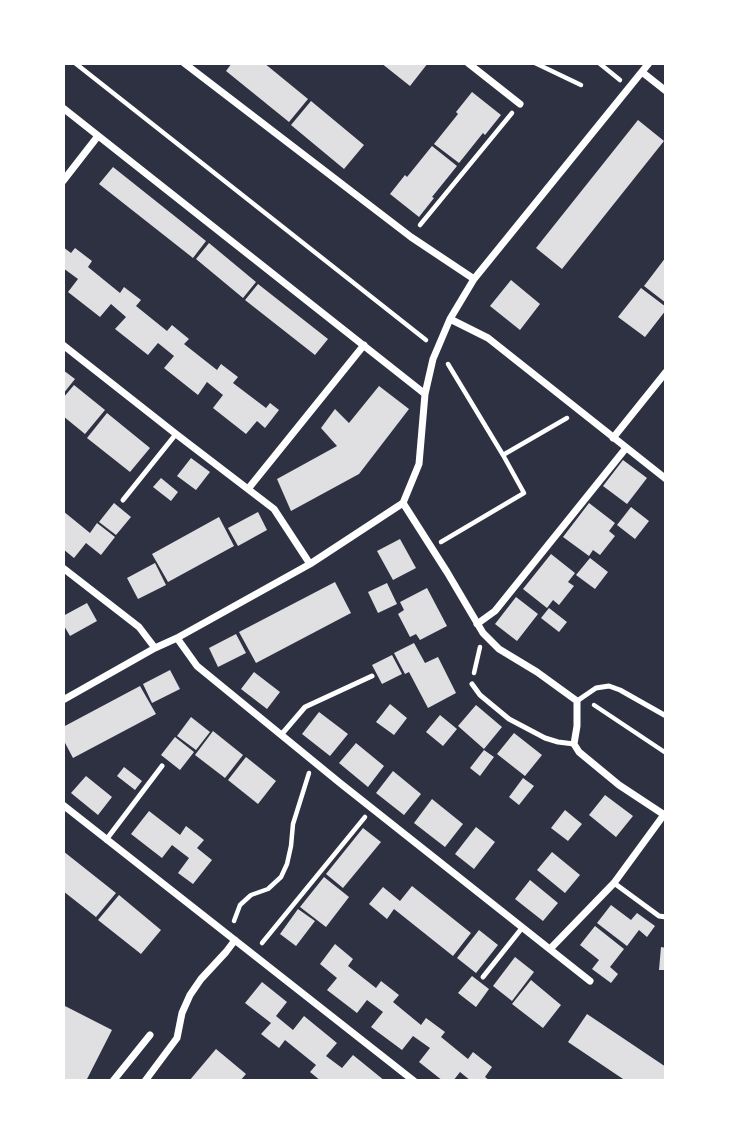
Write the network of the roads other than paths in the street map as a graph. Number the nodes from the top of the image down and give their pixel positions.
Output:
1 (184, 63) edge
2 (468, 63) edge
3 (649, 63) edge
4 (642, 72) junction
5 (666, 91) edge
6 (520, 104) road end
7 (63, 108) edge
8 (98, 136) junction
9 (63, 181) edge
10 (474, 279) junction
11 (450, 319) junction
12 (63, 345) edge
13 (364, 345) junction
14 (666, 372) edge
15 (425, 394) junction
16 (176, 435) junction
17 (613, 438) junction
18 (626, 447) junction
19 (666, 479) edge
20 (248, 489) junction
21 (123, 500) dead end
22 (403, 503) junction
23 (310, 564) junction
24 (63, 568) edge
25 (477, 624) junction
26 (177, 638) junction
27 (155, 648) junction
28 (372, 676) dead end
29 (472, 684) road end
30 (63, 700) edge
31 (577, 701) junction
32 (666, 716) edge
33 (281, 735) junction
34 (574, 744) junction
35 (162, 766) dead end
36 (64, 809) edge
37 (665, 816) edge
38 (106, 839) junction
39 (614, 883) junction
40 (666, 917) edge
41 (522, 928) junction
42 (232, 937) junction
43 (550, 950) junction
44 (483, 977) dead end
45 (590, 981) dead end
46 (150, 1035) dead end
47 (113, 1081) edge
48 (145, 1081) edge
49 (414, 1081) edge

1 - 10 street
2 - 6 street
3 - 4 street
4 - 5 street
4 - 10 street
7 - 8 street
8 - 9 street
8 - 13 street
10 - 11 street
11 - 15 street
11 - 17 street
12 - 16 street
13 - 15 street
13 - 20 street
14 - 17 street
15 - 22 street
16 - 20 street
16 - 21 lane
17 - 18 street
18 - 19 street
18 - 25 street
20 - 23 street
22 - 23 street
22 - 25 street
23 - 26 street
24 - 27 street
25 - 31 street
26 - 27 street
26 - 33 street
27 - 30 street
28 - 33 lane
29 - 34 lane
31 - 32 lane
31 - 34 street
33 - 41 street
34 - 37 street
35 - 38 lane
36 - 38 street
37 - 39 street
38 - 42 street
39 - 40 lane
39 - 43 street
41 - 43 street
41 - 44 lane
42 - 48 street
42 - 49 street
43 - 45 street
46 - 47 street

